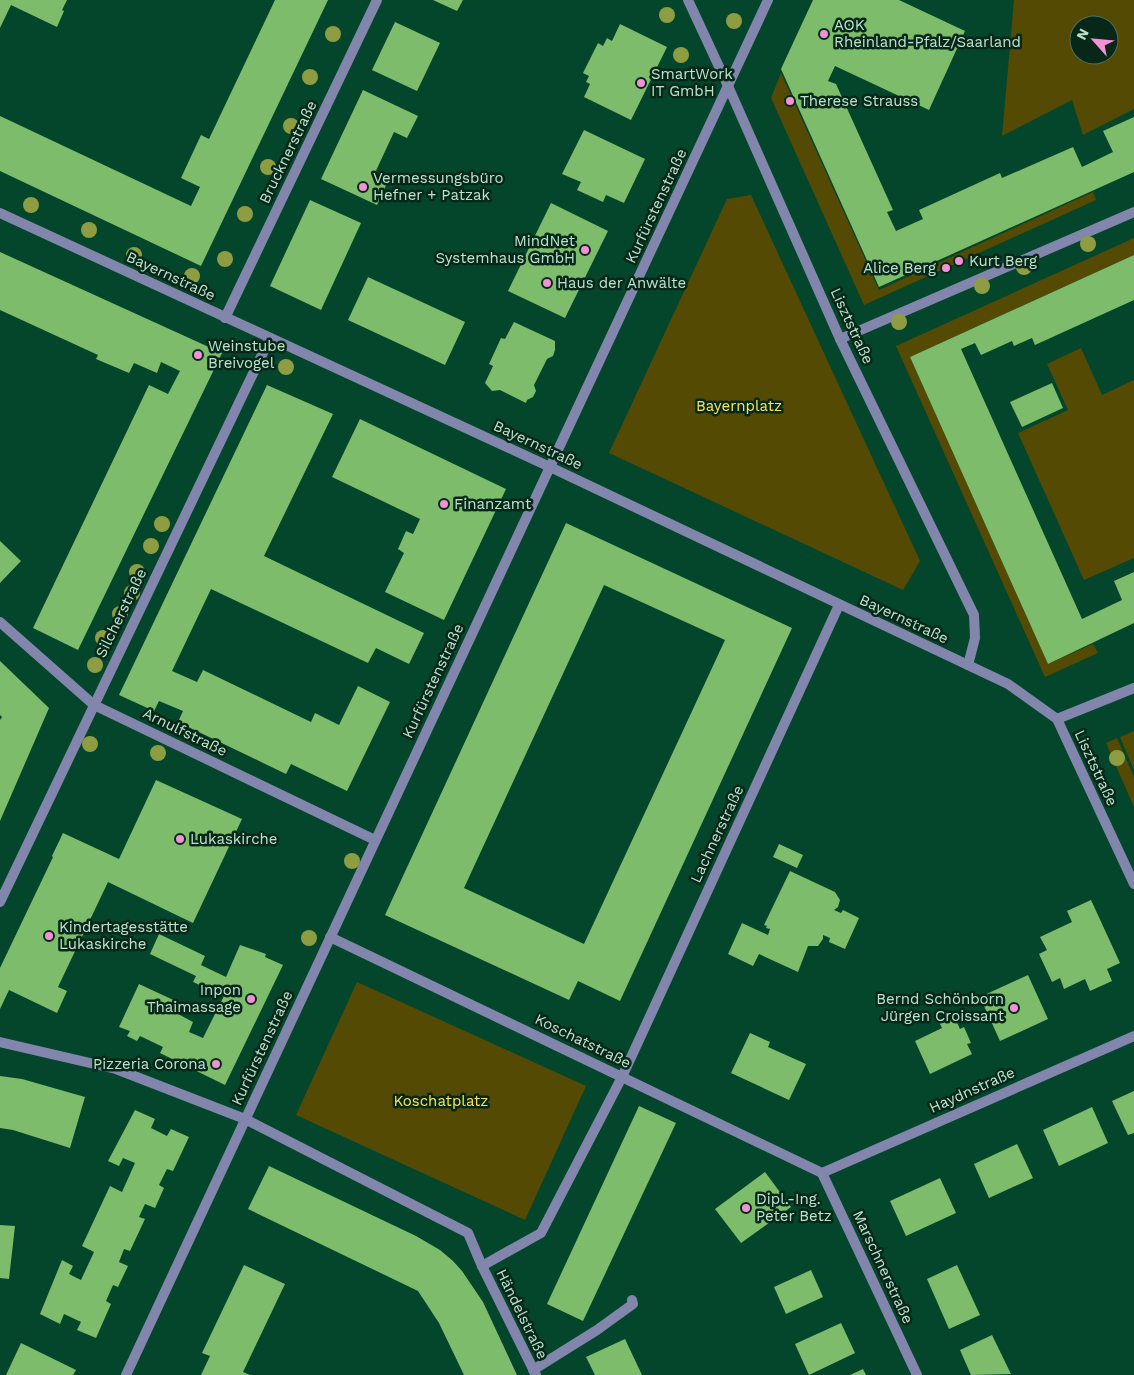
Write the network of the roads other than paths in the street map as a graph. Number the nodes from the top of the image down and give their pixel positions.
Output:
1 (378, 0) edge
2 (688, 0) edge
3 (768, 0) edge
4 (728, 86) junction
5 (1134, 212) edge
6 (0, 213) edge
7 (225, 318) junction
8 (270, 338) junction
9 (840, 339) junction
10 (550, 467) junction
11 (840, 604) junction
12 (0, 622) edge
13 (968, 665) junction
14 (1134, 688) edge
15 (94, 705) junction
16 (1057, 718) junction
17 (375, 840) junction
18 (1134, 884) edge
19 (0, 902) edge
20 (330, 937) junction
21 (1134, 1036) edge
22 (0, 1042) edge
23 (622, 1077) junction
24 (245, 1119) junction
25 (822, 1173) junction
26 (482, 1266) junction
27 (632, 1300) dead end
28 (534, 1372) edge
29 (126, 1375) edge
30 (917, 1375) edge

1 - 7 street, Brucknerstraße
2 - 4 street, Lisztstraße
3 - 4 street, Kurfürstenstraße
4 - 9 street, Lisztstraße
4 - 10 street, Kurfürstenstraße
5 - 9 street
6 - 7 street, Bayernstraße
7 - 8 street, Bayernstraße
8 - 10 street, Bayernstraße
8 - 15 street, Silcherstraße
9 - 13 street, Lisztstraße
10 - 11 street, Bayernstraße
10 - 17 street, Kurfürstenstraße
11 - 13 street, Bayernstraße
11 - 23 street, Lachnerstraße
12 - 15 street, Arnulfstraße
13 - 16 street, Bayernstraße
14 - 16 street
15 - 17 street, Arnulfstraße
15 - 19 street, Silcherstraße
16 - 18 street, Lisztstraße
17 - 20 street, Kurfürstenstraße
20 - 23 street, Koschatstraße
20 - 24 street, Kurfürstenstraße
21 - 25 street, Haydnstraße
22 - 24 street
23 - 25 street, Koschatstraße
23 - 26 street
24 - 26 street
24 - 29 street, Kurfürstenstraße
25 - 30 street, Marschnerstraße
26 - 28 street, Händelstraße
27 - 28 street

